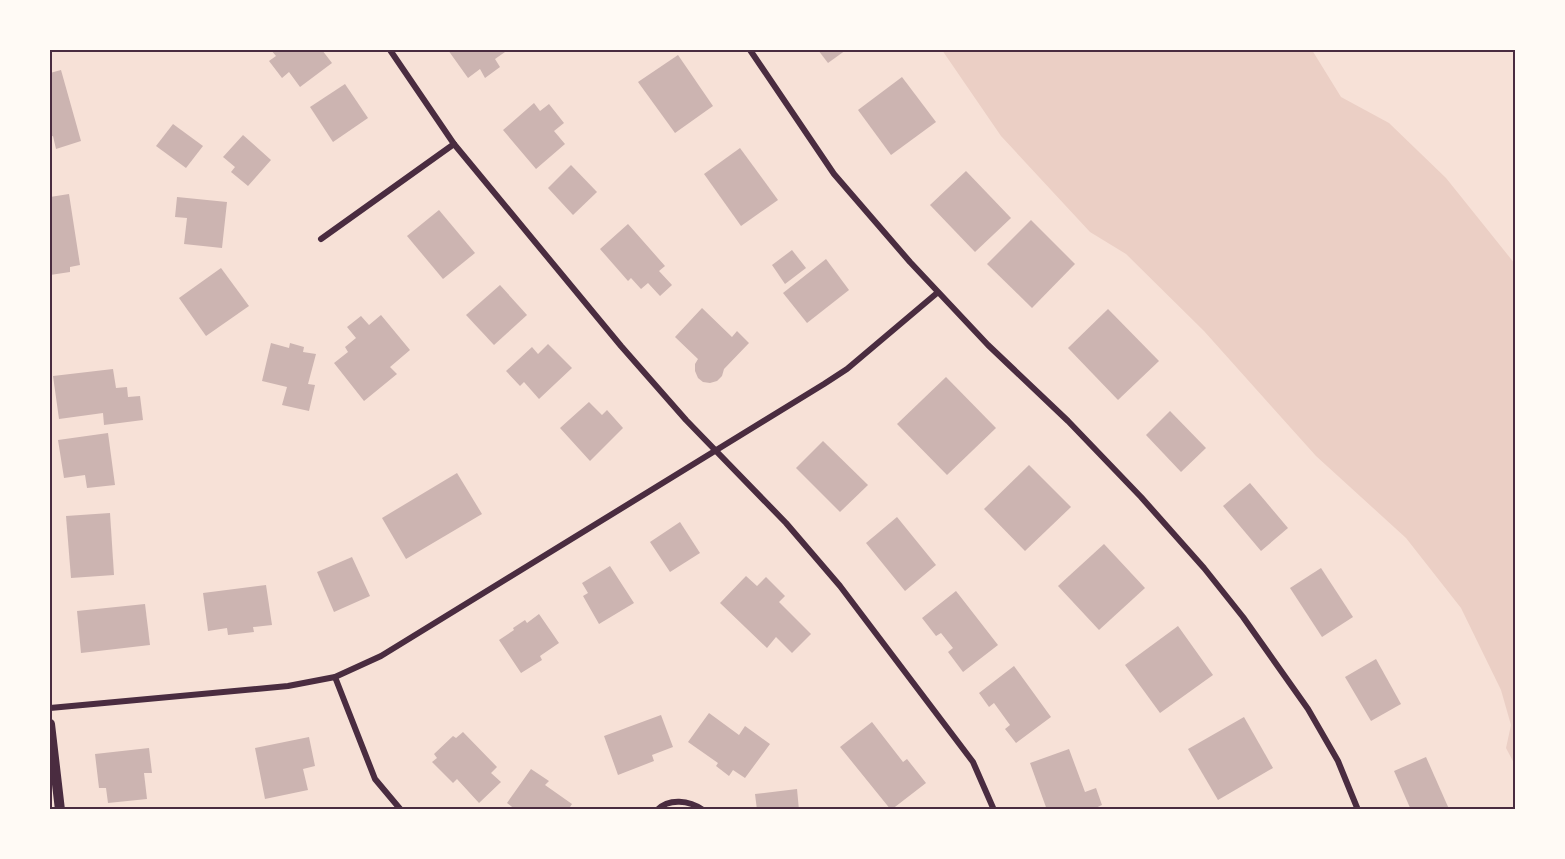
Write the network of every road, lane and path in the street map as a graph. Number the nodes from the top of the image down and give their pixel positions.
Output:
1 (390, 50) edge
2 (750, 50) edge
3 (454, 144) junction
4 (321, 239) dead end
5 (937, 293) junction
6 (715, 451) junction
7 (335, 677) junction
8 (50, 708) edge
9 (50, 724) edge
10 (60, 810) edge
11 (400, 810) edge
12 (657, 810) edge
13 (703, 810) edge
14 (994, 810) edge
15 (1358, 810) edge

1 - 3 street
2 - 5 street
3 - 4 street
3 - 6 street
5 - 6 street
5 - 15 street
6 - 7 street
6 - 14 street
7 - 8 street
7 - 11 street
9 - 10 street
12 - 13 street

